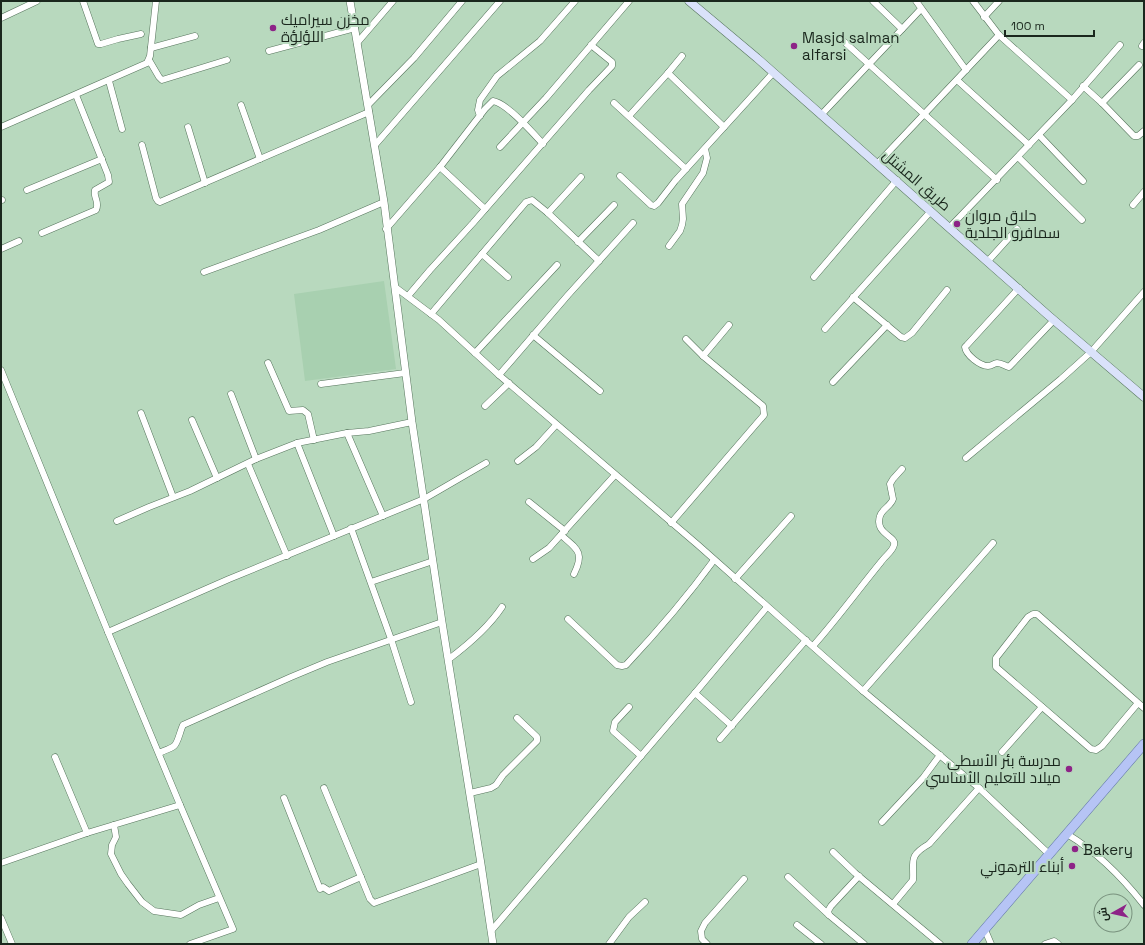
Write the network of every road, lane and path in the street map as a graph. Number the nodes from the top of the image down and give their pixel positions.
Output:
1 (37, 1) edge
2 (83, 1) edge
3 (156, 1) edge
4 (350, 1) edge
5 (393, 1) edge
6 (462, 1) edge
7 (500, 1) edge
8 (575, 1) edge
9 (629, 1) edge
10 (689, 1) edge
11 (873, 1) edge
12 (916, 1) edge
13 (973, 1) edge
14 (999, 1) edge
15 (921, 8) junction
16 (984, 17) junction
17 (1, 18) edge
18 (354, 28) junction
19 (902, 29) junction
20 (141, 34) dead end
21 (999, 35) junction
22 (195, 36) dead end
23 (840, 38) dead end
24 (357, 43) junction
25 (591, 45) junction
26 (1120, 45) dead end
27 (151, 48) junction
28 (269, 51) dead end
29 (682, 56) dead end
30 (149, 60) junction
31 (227, 60) dead end
32 (870, 64) junction
33 (1139, 65) dead end
34 (966, 70) junction
35 (668, 73) junction
36 (773, 73) junction
37 (957, 80) junction
38 (109, 81) junction
39 (1083, 86) junction
40 (76, 95) junction
41 (1072, 100) junction
42 (614, 103) dead end
43 (1102, 103) junction
44 (241, 105) dead end
45 (368, 108) junction
46 (925, 114) junction
47 (821, 115) junction
48 (480, 116) junction
49 (629, 116) junction
50 (522, 122) junction
51 (1, 127) edge
52 (724, 127) junction
53 (188, 128) dead end
54 (122, 129) dead end
55 (1144, 131) edge
56 (1039, 135) junction
57 (543, 144) junction
58 (142, 145) dead end
59 (375, 145) junction
60 (1029, 145) junction
61 (500, 147) dead end
62 (705, 149) junction
63 (1018, 157) junction
64 (102, 159) junction
65 (260, 159) junction
66 (877, 164) junction
67 (440, 167) junction
68 (686, 168) junction
69 (620, 176) dead end
70 (581, 177) dead end
71 (897, 180) junction
72 (997, 180) junction
73 (1082, 181) dead end
74 (205, 183) junction
75 (27, 190) dead end
76 (1144, 192) edge
77 (384, 202) junction
78 (614, 205) dead end
79 (1133, 205) dead end
80 (485, 209) junction
81 (932, 211) junction
82 (548, 213) junction
83 (1082, 220) dead end
84 (633, 223) dead end
85 (950, 228) junction
86 (386, 229) junction
87 (1017, 229) dead end
88 (42, 233) dead end
89 (19, 241) dead end
90 (578, 242) junction
91 (669, 246) dead end
92 (1, 249) edge
93 (482, 254) junction
94 (599, 261) junction
95 (988, 261) junction
96 (557, 265) dead end
97 (204, 272) dead end
98 (508, 277) dead end
99 (814, 277) dead end
100 (395, 287) junction
101 (1019, 288) junction
102 (947, 290) dead end
103 (1144, 292) edge
104 (408, 296) junction
105 (853, 297) junction
106 (431, 314) junction
107 (1054, 320) junction
108 (887, 325) junction
109 (729, 326) dead end
110 (825, 329) dead end
111 (533, 335) junction
112 (686, 339) dead end
113 (1091, 352) junction
114 (474, 353) junction
115 (702, 356) junction
116 (268, 363) dead end
117 (1, 370) edge
118 (405, 373) junction
119 (499, 374) junction
120 (833, 382) dead end
121 (509, 383) junction
122 (321, 384) dead end
123 (600, 391) dead end
124 (231, 394) dead end
125 (1144, 397) edge
126 (485, 406) dead end
127 (141, 413) dead end
128 (192, 420) dead end
129 (412, 422) junction
130 (556, 425) junction
131 (347, 433) junction
132 (314, 440) junction
133 (297, 443) junction
134 (966, 458) dead end
135 (256, 459) junction
136 (518, 461) dead end
137 (486, 463) dead end
138 (248, 464) junction
139 (902, 469) dead end
140 (615, 474) junction
141 (217, 478) junction
142 (173, 497) junction
143 (424, 499) junction
144 (529, 502) dead end
145 (383, 516) junction
146 (791, 516) dead end
147 (117, 521) dead end
148 (671, 523) junction
149 (352, 528) junction
150 (563, 533) junction
151 (334, 536) junction
152 (993, 543) dead end
153 (287, 556) junction
154 (533, 559) dead end
155 (714, 560) junction
156 (433, 561) junction
157 (574, 574) dead end
158 (735, 579) junction
159 (371, 582) junction
160 (502, 607) dead end
161 (766, 607) junction
162 (568, 619) dead end
163 (442, 622) junction
164 (108, 632) junction
165 (391, 640) junction
166 (806, 640) junction
167 (813, 646) junction
168 (449, 659) junction
169 (863, 691) junction
170 (695, 693) junction
171 (411, 702) dead end
172 (1138, 703) junction
173 (1042, 706) junction
174 (629, 707) dead end
175 (1144, 708) edge
176 (518, 718) dead end
177 (732, 726) junction
178 (720, 739) dead end
179 (1144, 744) edge
180 (1002, 752) dead end
181 (158, 753) junction
182 (940, 755) junction
183 (641, 756) junction
184 (55, 757) dead end
185 (324, 788) dead end
186 (979, 788) junction
187 (470, 793) junction
188 (284, 798) dead end
189 (180, 805) junction
190 (882, 822) dead end
191 (114, 825) junction
192 (87, 833) junction
193 (1067, 834) junction
194 (833, 852) dead end
195 (1049, 854) junction
196 (1, 863) edge
197 (481, 864) junction
198 (859, 876) junction
199 (361, 877) junction
200 (788, 877) dead end
201 (744, 879) dead end
202 (219, 898) junction
203 (645, 902) dead end
204 (893, 904) junction
205 (1144, 905) edge
206 (829, 915) junction
207 (1, 918) edge
208 (797, 925) dead end
209 (985, 930) junction
210 (490, 931) junction
211 (12, 944) edge
212 (190, 944) edge
213 (493, 944) edge
214 (609, 944) edge
215 (707, 944) edge
216 (821, 944) edge
217 (864, 944) edge
218 (940, 944) edge
219 (972, 944) edge
220 (991, 944) edge
221 (1045, 944) edge
222 (1058, 944) edge

1 - 17 street
2 - 20 street
3 - 27 street
4 - 18 street
5 - 24 street
6 - 45 street
7 - 59 street
8 - 48 street
9 - 25 street
10 - 36 main road, طريق المشتل
11 - 19 street
12 - 15 street
13 - 16 street
14 - 16 street
15 - 19 street
15 - 34 street
16 - 21 street
18 - 24 street
18 - 28 street
19 - 32 street
21 - 34 street
21 - 41 street
22 - 27 street
23 - 32 street
24 - 45 street
25 - 50 street
25 - 57 street
26 - 39 street
27 - 30 street
29 - 35 street
30 - 31 street
30 - 38 street
32 - 46 street
32 - 47 street
33 - 43 street
34 - 37 street
35 - 49 street
35 - 52 street
36 - 47 main road, طريق المشتل
36 - 52 street
37 - 46 street
37 - 60 street
38 - 40 street
38 - 54 street
39 - 41 street
39 - 43 street
40 - 51 street
40 - 64 street
41 - 56 street
42 - 49 street
43 - 55 street
44 - 65 street
45 - 59 street
45 - 65 street
46 - 66 street
46 - 72 street
47 - 66 main road, طريق المشتل
48 - 50 street
48 - 67 street
49 - 68 street
50 - 57 street
50 - 61 street
52 - 62 street
53 - 74 street
56 - 60 street
56 - 73 street
57 - 80 street
58 - 74 street
59 - 77 street
60 - 63 street
62 - 68 street
62 - 91 street
63 - 72 street
63 - 83 street
64 - 75 street
64 - 88 street
65 - 74 street
66 - 71 main road, طريق المشتل
67 - 80 street
67 - 86 street
68 - 69 street
70 - 82 street
71 - 81 main road, طريق المشتل
71 - 99 street
72 - 85 street
76 - 79 street
77 - 86 street
77 - 97 street
78 - 90 street
80 - 104 street
81 - 85 main road, طريق المشتل
81 - 105 street
82 - 90 street
82 - 93 street
84 - 94 street
85 - 95 main road, طريق المشتل
86 - 100 street
87 - 95 street
89 - 92 street
90 - 94 street
93 - 98 street
93 - 106 street
94 - 111 street
95 - 101 main road, طريق المشتل
96 - 114 street
100 - 104 street
100 - 118 street
101 - 107 main road, طريق المشتل
101 - 107 street
102 - 108 street
103 - 113 street
104 - 106 street
105 - 108 street
105 - 110 street
106 - 114 street
107 - 113 main road, طريق المشتل
108 - 120 street
109 - 115 street
111 - 119 street
111 - 123 street
112 - 115 street
113 - 125 main road, طريق المشتل
113 - 134 street
114 - 119 street
115 - 148 street
116 - 132 street
117 - 164 street
118 - 122 street
118 - 129 street
119 - 121 street
121 - 126 street
121 - 130 street
124 - 135 street
127 - 142 street
128 - 141 street
129 - 131 street
129 - 143 street
130 - 136 street
130 - 140 street
131 - 132 street
131 - 145 street
132 - 133 street
133 - 135 street
133 - 151 street
135 - 138 street
137 - 143 street
138 - 141 street
138 - 153 street
139 - 167 street
140 - 148 street
140 - 150 street
141 - 142 street
142 - 147 street
143 - 145 street
143 - 156 street
144 - 150 street
145 - 149 street
146 - 158 street
148 - 155 street
149 - 151 street
149 - 159 street
150 - 154 street
150 - 157 street
151 - 153 street
152 - 169 street
153 - 164 street
155 - 158 street
155 - 162 street
156 - 159 street
156 - 163 street
158 - 161 street
159 - 165 street
160 - 168 street
161 - 166 street
161 - 170 street
163 - 165 street
163 - 168 street
164 - 181 street
165 - 171 street
165 - 181 street
166 - 167 street
166 - 177 street
167 - 169 street
168 - 187 street
169 - 182 street
170 - 177 street
170 - 183 street
172 - 173 street
172 - 173 street
172 - 175 street
173 - 180 street
174 - 183 street
176 - 187 street
177 - 178 street
179 - 193 main road
181 - 189 street
182 - 186 street
182 - 190 street
183 - 210 street
184 - 192 street
185 - 199 street
186 - 195 street
186 - 204 street
187 - 197 street
188 - 199 street
189 - 191 street
189 - 202 street
191 - 192 street
191 - 202 street
192 - 196 street
193 - 195 main road
193 - 205 street
194 - 198 street
195 - 209 main road
197 - 199 street
197 - 210 street
198 - 204 street
198 - 206 street
200 - 206 street
201 - 215 street
202 - 212 street
203 - 214 street
204 - 218 street
206 - 217 street
207 - 211 street
208 - 216 street
209 - 219 main road
209 - 220 street
210 - 213 street
221 - 222 street

